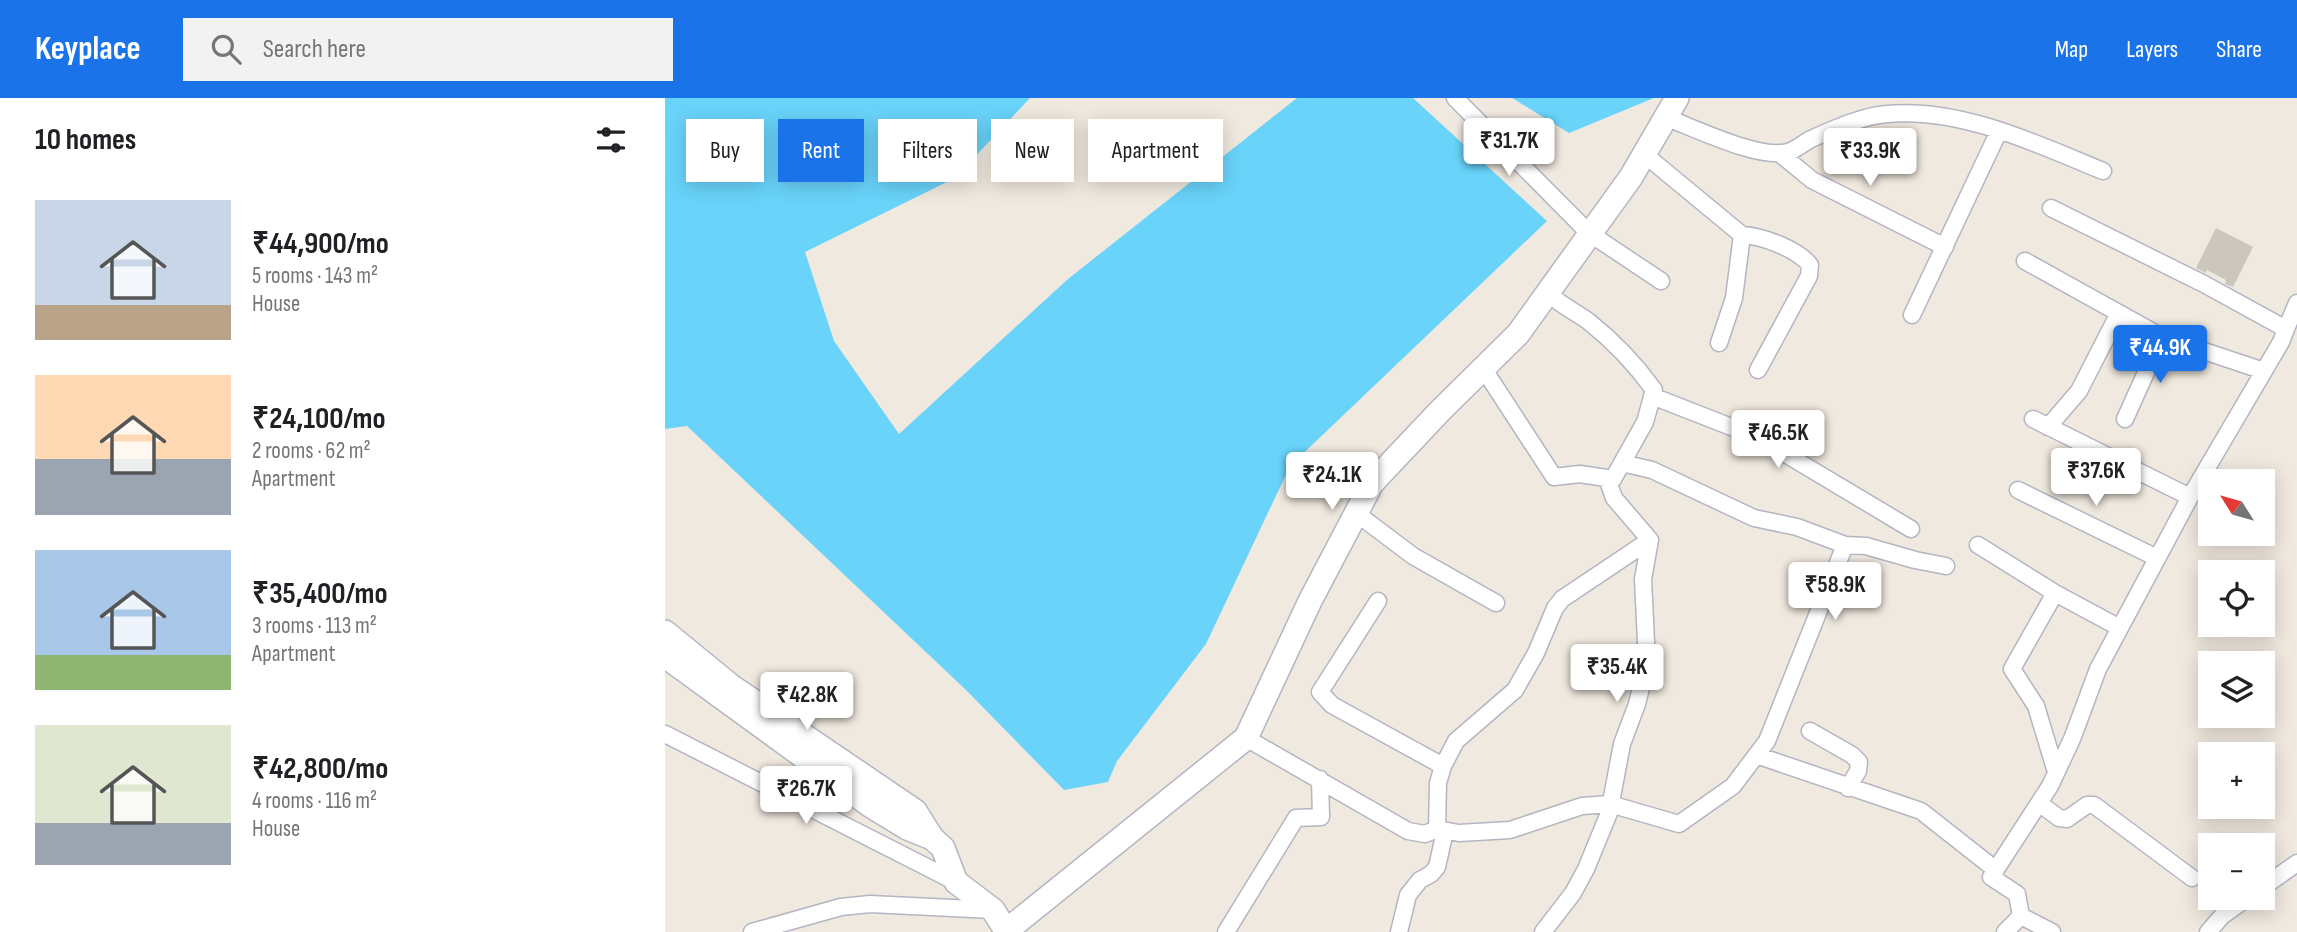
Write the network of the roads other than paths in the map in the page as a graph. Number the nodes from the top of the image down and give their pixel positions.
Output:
1 (1455, 98) edge
2 (1673, 105) edge
3 (1999, 131) junction
4 (1779, 153) junction
5 (1644, 154) junction
6 (2103, 171) dead end
7 (2051, 208) dead end
8 (1589, 233) junction
9 (1742, 234) junction
10 (1945, 247) junction
11 (2025, 261) dead end
12 (1661, 281) dead end
13 (1547, 292) junction
14 (2297, 303) edge
15 (2119, 313) junction
16 (1912, 316) dead end
17 (2286, 329) junction
18 (2162, 337) junction
19 (1719, 343) dead end
20 (1483, 368) junction
21 (1758, 370) dead end
22 (2264, 371) junction
23 (1652, 396) junction
24 (2033, 419) dead end
25 (2125, 419) dead end
26 (2049, 427) junction
27 (1622, 463) junction
28 (1607, 478) junction
29 (2018, 490) dead end
30 (2190, 497) junction
31 (1356, 513) junction
32 (1911, 529) dead end
33 (1650, 540) junction
34 (1845, 545) junction
35 (1978, 545) dead end
36 (2157, 558) junction
37 (1946, 566) dead end
38 (2055, 593) junction
39 (1378, 601) dead end
40 (1496, 603) dead end
41 (2120, 628) junction
42 (665, 632) edge
43 (665, 656) edge
44 (1810, 731) dead end
45 (667, 736) edge
46 (1246, 738) junction
47 (1756, 755) junction
48 (1443, 766) junction
49 (2056, 772) junction
50 (1320, 779) junction
51 (1848, 788) junction
52 (2039, 803) junction
53 (1610, 804) junction
54 (1441, 830) junction
55 (932, 838) junction
56 (2297, 863) edge
57 (1996, 870) junction
58 (2192, 878) dead end
59 (2275, 879) edge
60 (956, 882) junction
61 (993, 910) junction
62 (2230, 910) edge
63 (2021, 916) junction
64 (1007, 931) edge
65 (753, 932) edge
66 (1226, 932) edge
67 (1399, 932) edge
68 (1543, 932) edge
69 (2005, 932) edge
70 (2052, 932) edge
71 (2208, 932) edge

1 - 8 street
2 - 4 street
2 - 5 street
3 - 4 street
3 - 6 street
3 - 10 street
4 - 10 street
5 - 8 street
5 - 9 street
7 - 17 street
8 - 12 street
8 - 13 street
9 - 19 street
9 - 21 street
10 - 16 street
11 - 15 street
13 - 20 street
13 - 23 street
14 - 17 street
15 - 18 street
15 - 26 street
17 - 22 street
18 - 22 street
18 - 25 street
20 - 28 street
20 - 31 street
22 - 30 street
23 - 27 street
23 - 32 street
24 - 26 street
26 - 30 street
27 - 28 street
27 - 34 street
28 - 33 street
29 - 36 street
30 - 36 street
31 - 40 street
31 - 46 street
33 - 48 street
33 - 53 street
34 - 37 street
34 - 47 street
35 - 38 street
36 - 41 street
38 - 41 street
38 - 49 street
39 - 48 street
41 - 49 street
42 - 55 street
43 - 55 street
44 - 51 street
45 - 60 street
46 - 50 street
46 - 64 street
47 - 51 street
47 - 53 street
48 - 54 street
49 - 52 street
50 - 54 street
50 - 66 street
51 - 57 street
52 - 57 street
52 - 58 street
53 - 54 street
53 - 68 street
54 - 67 street
55 - 60 street
56 - 59 street
57 - 63 street
60 - 61 street
61 - 64 street
61 - 65 street
62 - 71 street
63 - 69 street
63 - 70 street

